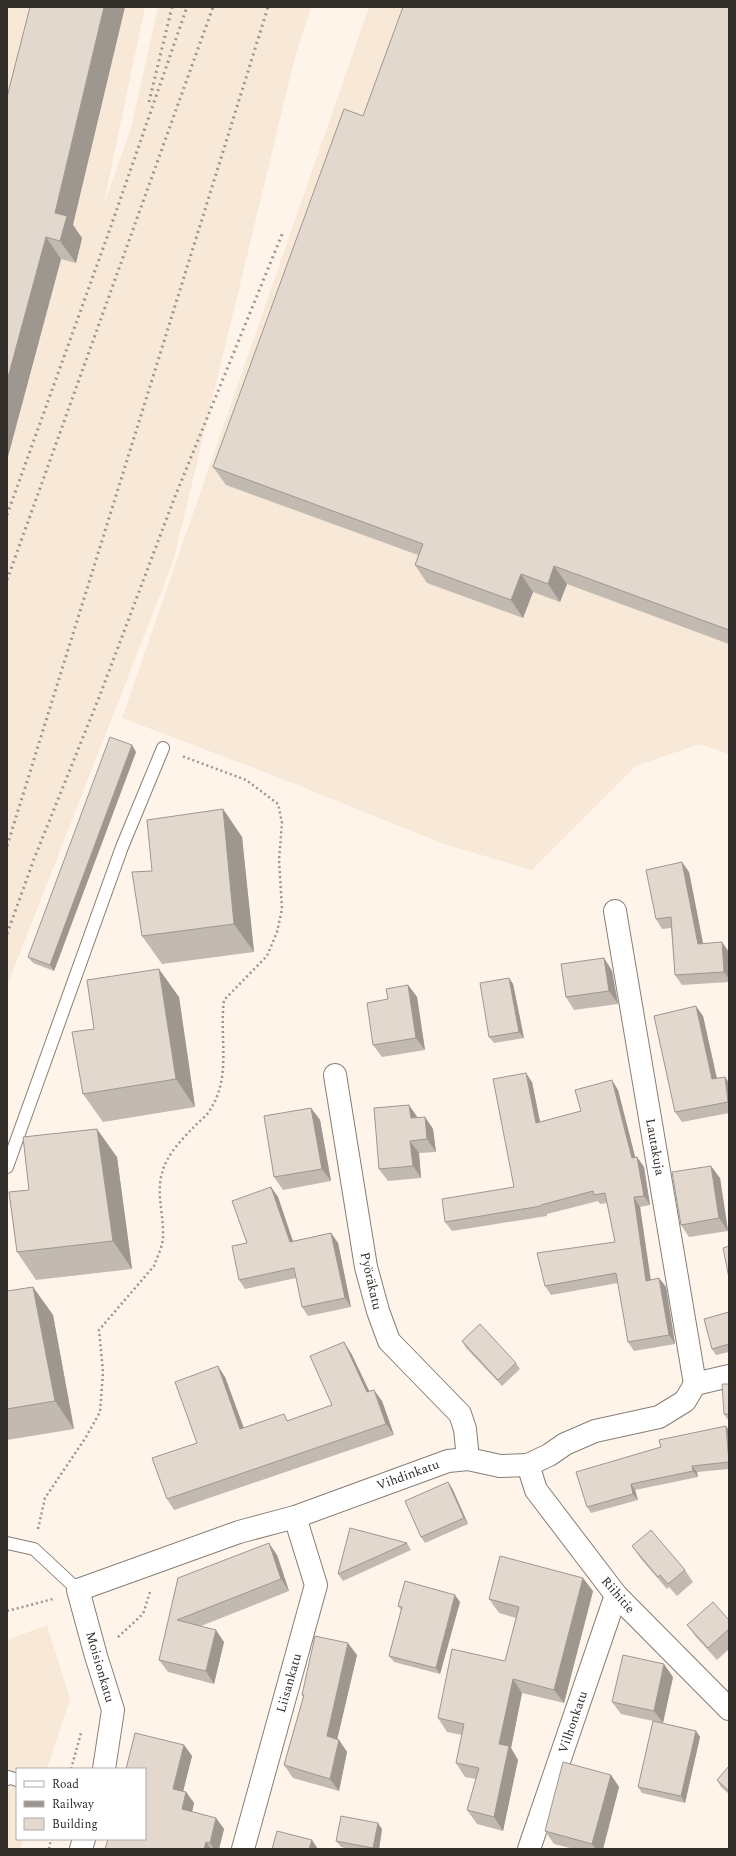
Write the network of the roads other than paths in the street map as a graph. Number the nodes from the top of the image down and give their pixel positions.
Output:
1 (163, 748) road end
2 (615, 910) dead end
3 (336, 1075) dead end
4 (7, 1167) edge
5 (729, 1376) edge
6 (696, 1384) junction
7 (468, 1459) junction
8 (528, 1465) junction
9 (295, 1517) junction
10 (7, 1543) edge
11 (78, 1590) junction
12 (616, 1595) junction
13 (729, 1709) edge
14 (104, 1768) edge
15 (7, 1779) edge
16 (16, 1780) edge
17 (243, 1849) edge
18 (529, 1849) edge

1 - 4 lane
2 - 6 street, Lautakuja
3 - 7 street, Pyöräkatu
5 - 6 street
6 - 8 street, Vihdinkatu
7 - 8 street, Vihdinkatu
7 - 9 street, Vihdinkatu
8 - 12 street, Riihitie
9 - 11 street, Vihdinkatu
9 - 17 street, Liisankatu
10 - 11 lane
11 - 14 street, Moisionkatu
12 - 13 street, Riihitie
12 - 18 street, Vilhonkatu
15 - 16 lane

